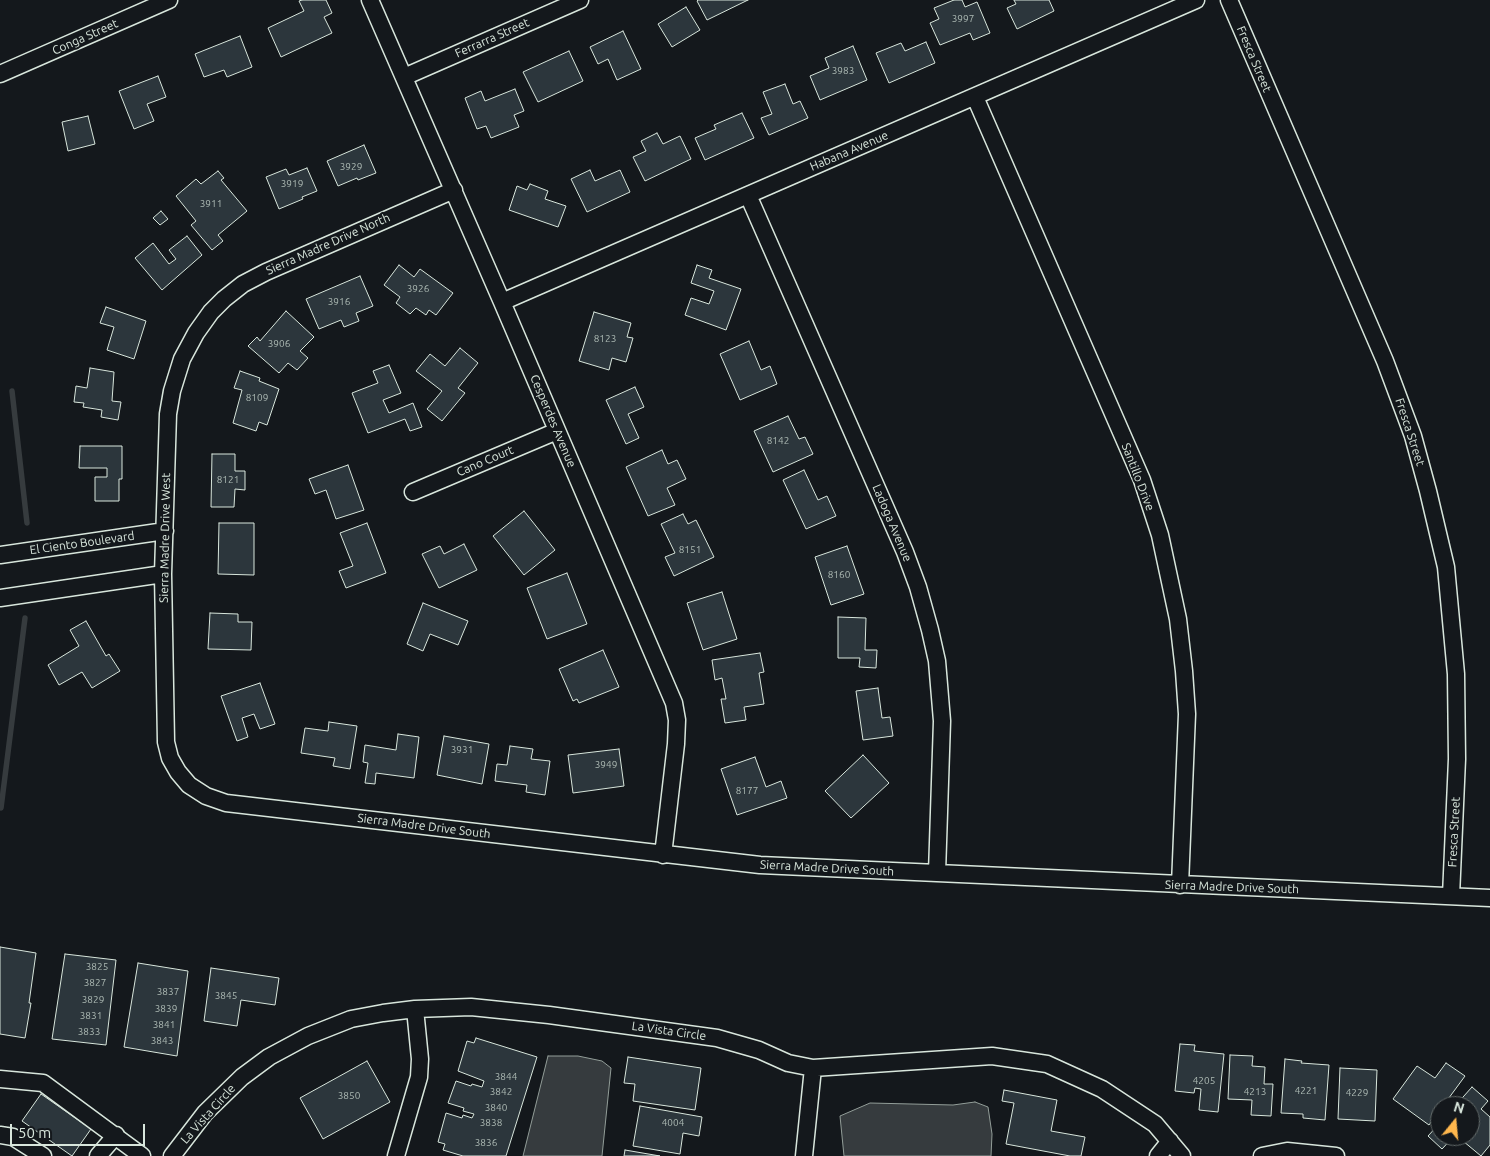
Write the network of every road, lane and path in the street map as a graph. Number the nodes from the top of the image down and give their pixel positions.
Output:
1 (169, 0) edge
2 (370, 0) edge
3 (580, 0) edge
4 (1196, 0) edge
5 (1229, 0) edge
6 (0, 74) edge
7 (404, 76) junction
8 (975, 97) junction
9 (454, 190) junction
10 (748, 195) junction
11 (502, 302) junction
12 (212, 312) joint
13 (557, 431) junction
14 (413, 492) dead end
15 (165, 531) junction
16 (0, 555) edge
17 (163, 574) junction
18 (0, 598) edge
19 (178, 772) joint
20 (663, 855) junction
21 (937, 872) junction
22 (1180, 885) junction
23 (1451, 896) junction
24 (1490, 898) edge
25 (415, 1009) junction
26 (813, 1068) junction
27 (0, 1078) edge
28 (0, 1135) edge
29 (116, 1135) junction
30 (1170, 1141) junction
31 (43, 1156) edge
32 (98, 1156) edge
33 (142, 1156) edge
34 (172, 1156) edge
35 (396, 1156) edge
36 (804, 1156) edge
37 (1158, 1156) edge
38 (1182, 1156) edge
39 (1262, 1156) edge
40 (1336, 1156) edge

1 - 6 street, Conga Street
2 - 7 street, Cesperdes Avenue
3 - 7 street, Ferrarra Street
4 - 8 street, Habana Avenue
5 - 23 street, Fresca Street
7 - 9 street, Cesperdes Avenue
8 - 10 street, Habana Avenue
8 - 22 street, Santillo Drive
9 - 11 street, Cesperdes Avenue
9 - 12 street, Sierra Madre Drive North
10 - 11 street, Habana Avenue
10 - 21 street, Ladoga Avenue
11 - 13 street, Cesperdes Avenue
12 - 15 street, Sierra Madre Drive West
13 - 14 street, Cano Court
13 - 20 street, Cesperdes Avenue
15 - 16 street, El Ciento Boulevard
15 - 17 street, Sierra Madre Drive West
17 - 18 street
17 - 19 street, Sierra Madre Drive West
19 - 20 street, Sierra Madre Drive South
20 - 21 street, Sierra Madre Drive South
21 - 22 street, Sierra Madre Drive South
22 - 23 street, Sierra Madre Drive South
23 - 24 street, Sierra Madre Drive South
25 - 26 street, La Vista Circle
25 - 34 street, La Vista Circle
25 - 35 street
26 - 30 street, La Vista Circle
26 - 36 street
27 - 29 street
28 - 31 street
29 - 32 street
29 - 33 street
30 - 37 street
30 - 38 street, La Vista Circle
39 - 40 street

